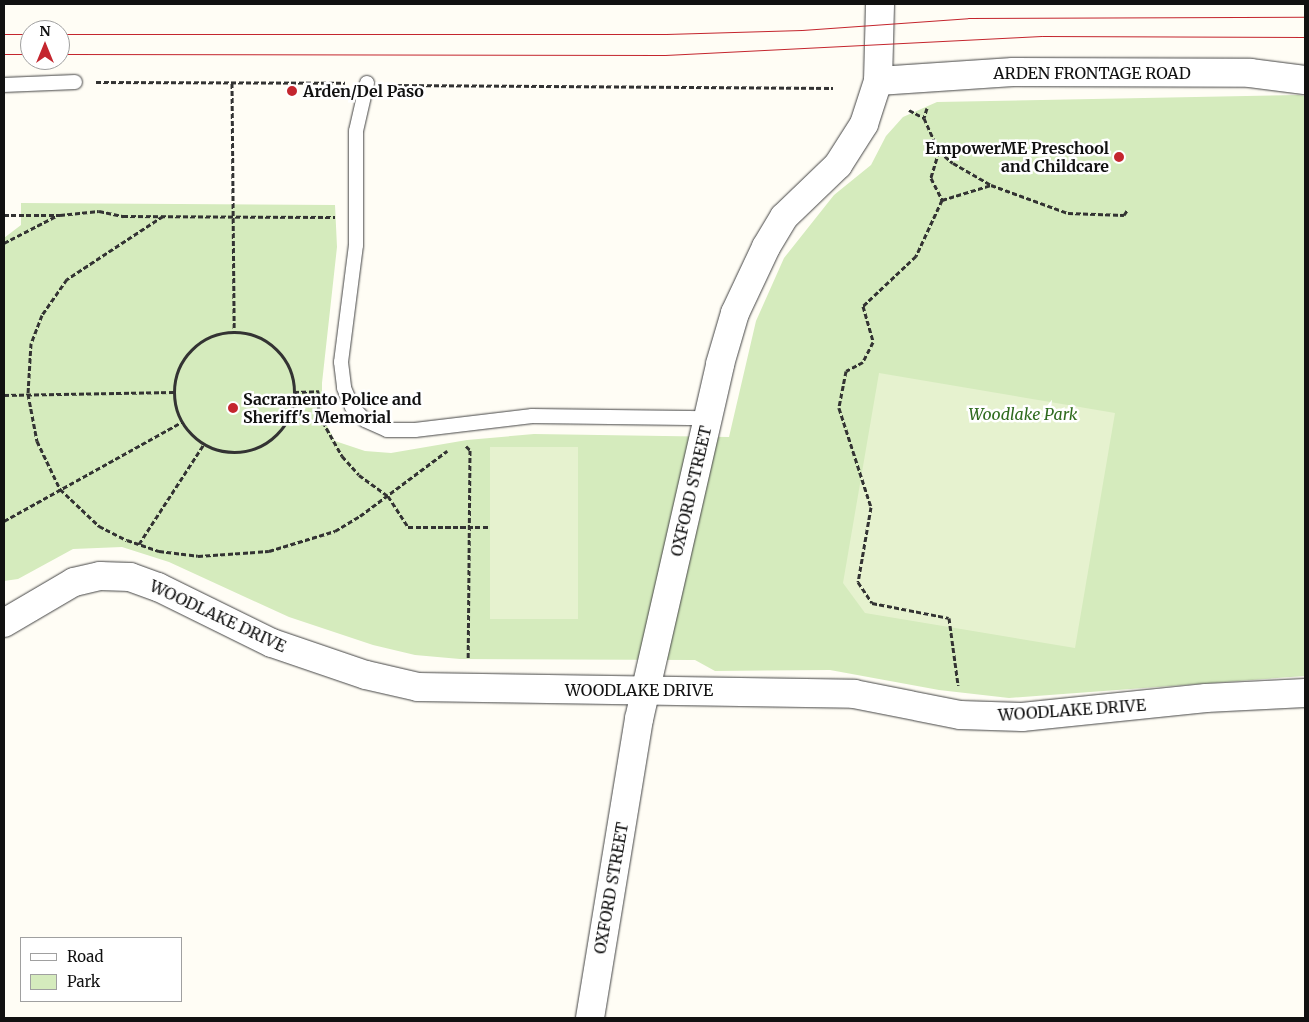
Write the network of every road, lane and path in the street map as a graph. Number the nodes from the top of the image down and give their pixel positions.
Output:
1 (880, 4) edge
2 (1305, 80) edge
3 (878, 81) junction
4 (75, 82) joint
5 (232, 83) junction
6 (367, 83) junction
7 (4, 85) edge
8 (833, 88) dead end
9 (930, 99) dead end
10 (939, 151) junction
11 (991, 185) junction
12 (942, 200) junction
13 (1128, 209) dead end
14 (4, 215) edge
15 (60, 215) junction
16 (163, 216) junction
17 (233, 216) junction
18 (356, 217) junction
19 (4, 243) edge
20 (234, 332) junction
21 (318, 391) dead end
22 (174, 392) junction
23 (28, 394) junction
24 (4, 395) edge
25 (708, 418) junction
26 (182, 422) junction
27 (461, 422) junction
28 (461, 440) junction
29 (204, 444) junction
30 (60, 489) junction
31 (388, 496) junction
32 (4, 521) edge
33 (469, 527) junction
34 (490, 527) dead end
35 (139, 544) junction
36 (130, 577) junction
37 (4, 623) edge
38 (645, 689) junction
39 (468, 690) junction
40 (1305, 693) edge
41 (960, 715) junction
42 (590, 1018) edge

1 - 3 street, OXFORD STREET
2 - 3 street, ARDEN FRONTAGE ROAD
3 - 25 street, OXFORD STREET
4 - 5 path
4 - 7 lane
5 - 6 path
5 - 17 path
6 - 8 path
6 - 18 lane
9 - 10 path
10 - 11 path
10 - 12 path
11 - 12 path
11 - 13 path
12 - 41 path
14 - 15 path
15 - 16 path
15 - 19 path
16 - 17 path
16 - 23 path
17 - 18 path
17 - 20 path
18 - 27 lane
20 - 22 path
20 - 29 path
21 - 31 path
22 - 23 path
22 - 26 path
23 - 24 path
23 - 30 path
25 - 27 lane
25 - 38 street, OXFORD STREET
26 - 29 path
26 - 30 path
27 - 28 path
28 - 31 path
28 - 33 path
29 - 35 path
30 - 32 path
30 - 35 path
31 - 33 path
31 - 35 path
33 - 34 path
33 - 39 path
35 - 36 path
36 - 37 street, WOODLAKE DRIVE
36 - 39 street, WOODLAKE DRIVE
38 - 39 street, WOODLAKE DRIVE
38 - 41 street, WOODLAKE DRIVE
38 - 42 street, OXFORD STREET
40 - 41 street, WOODLAKE DRIVE

